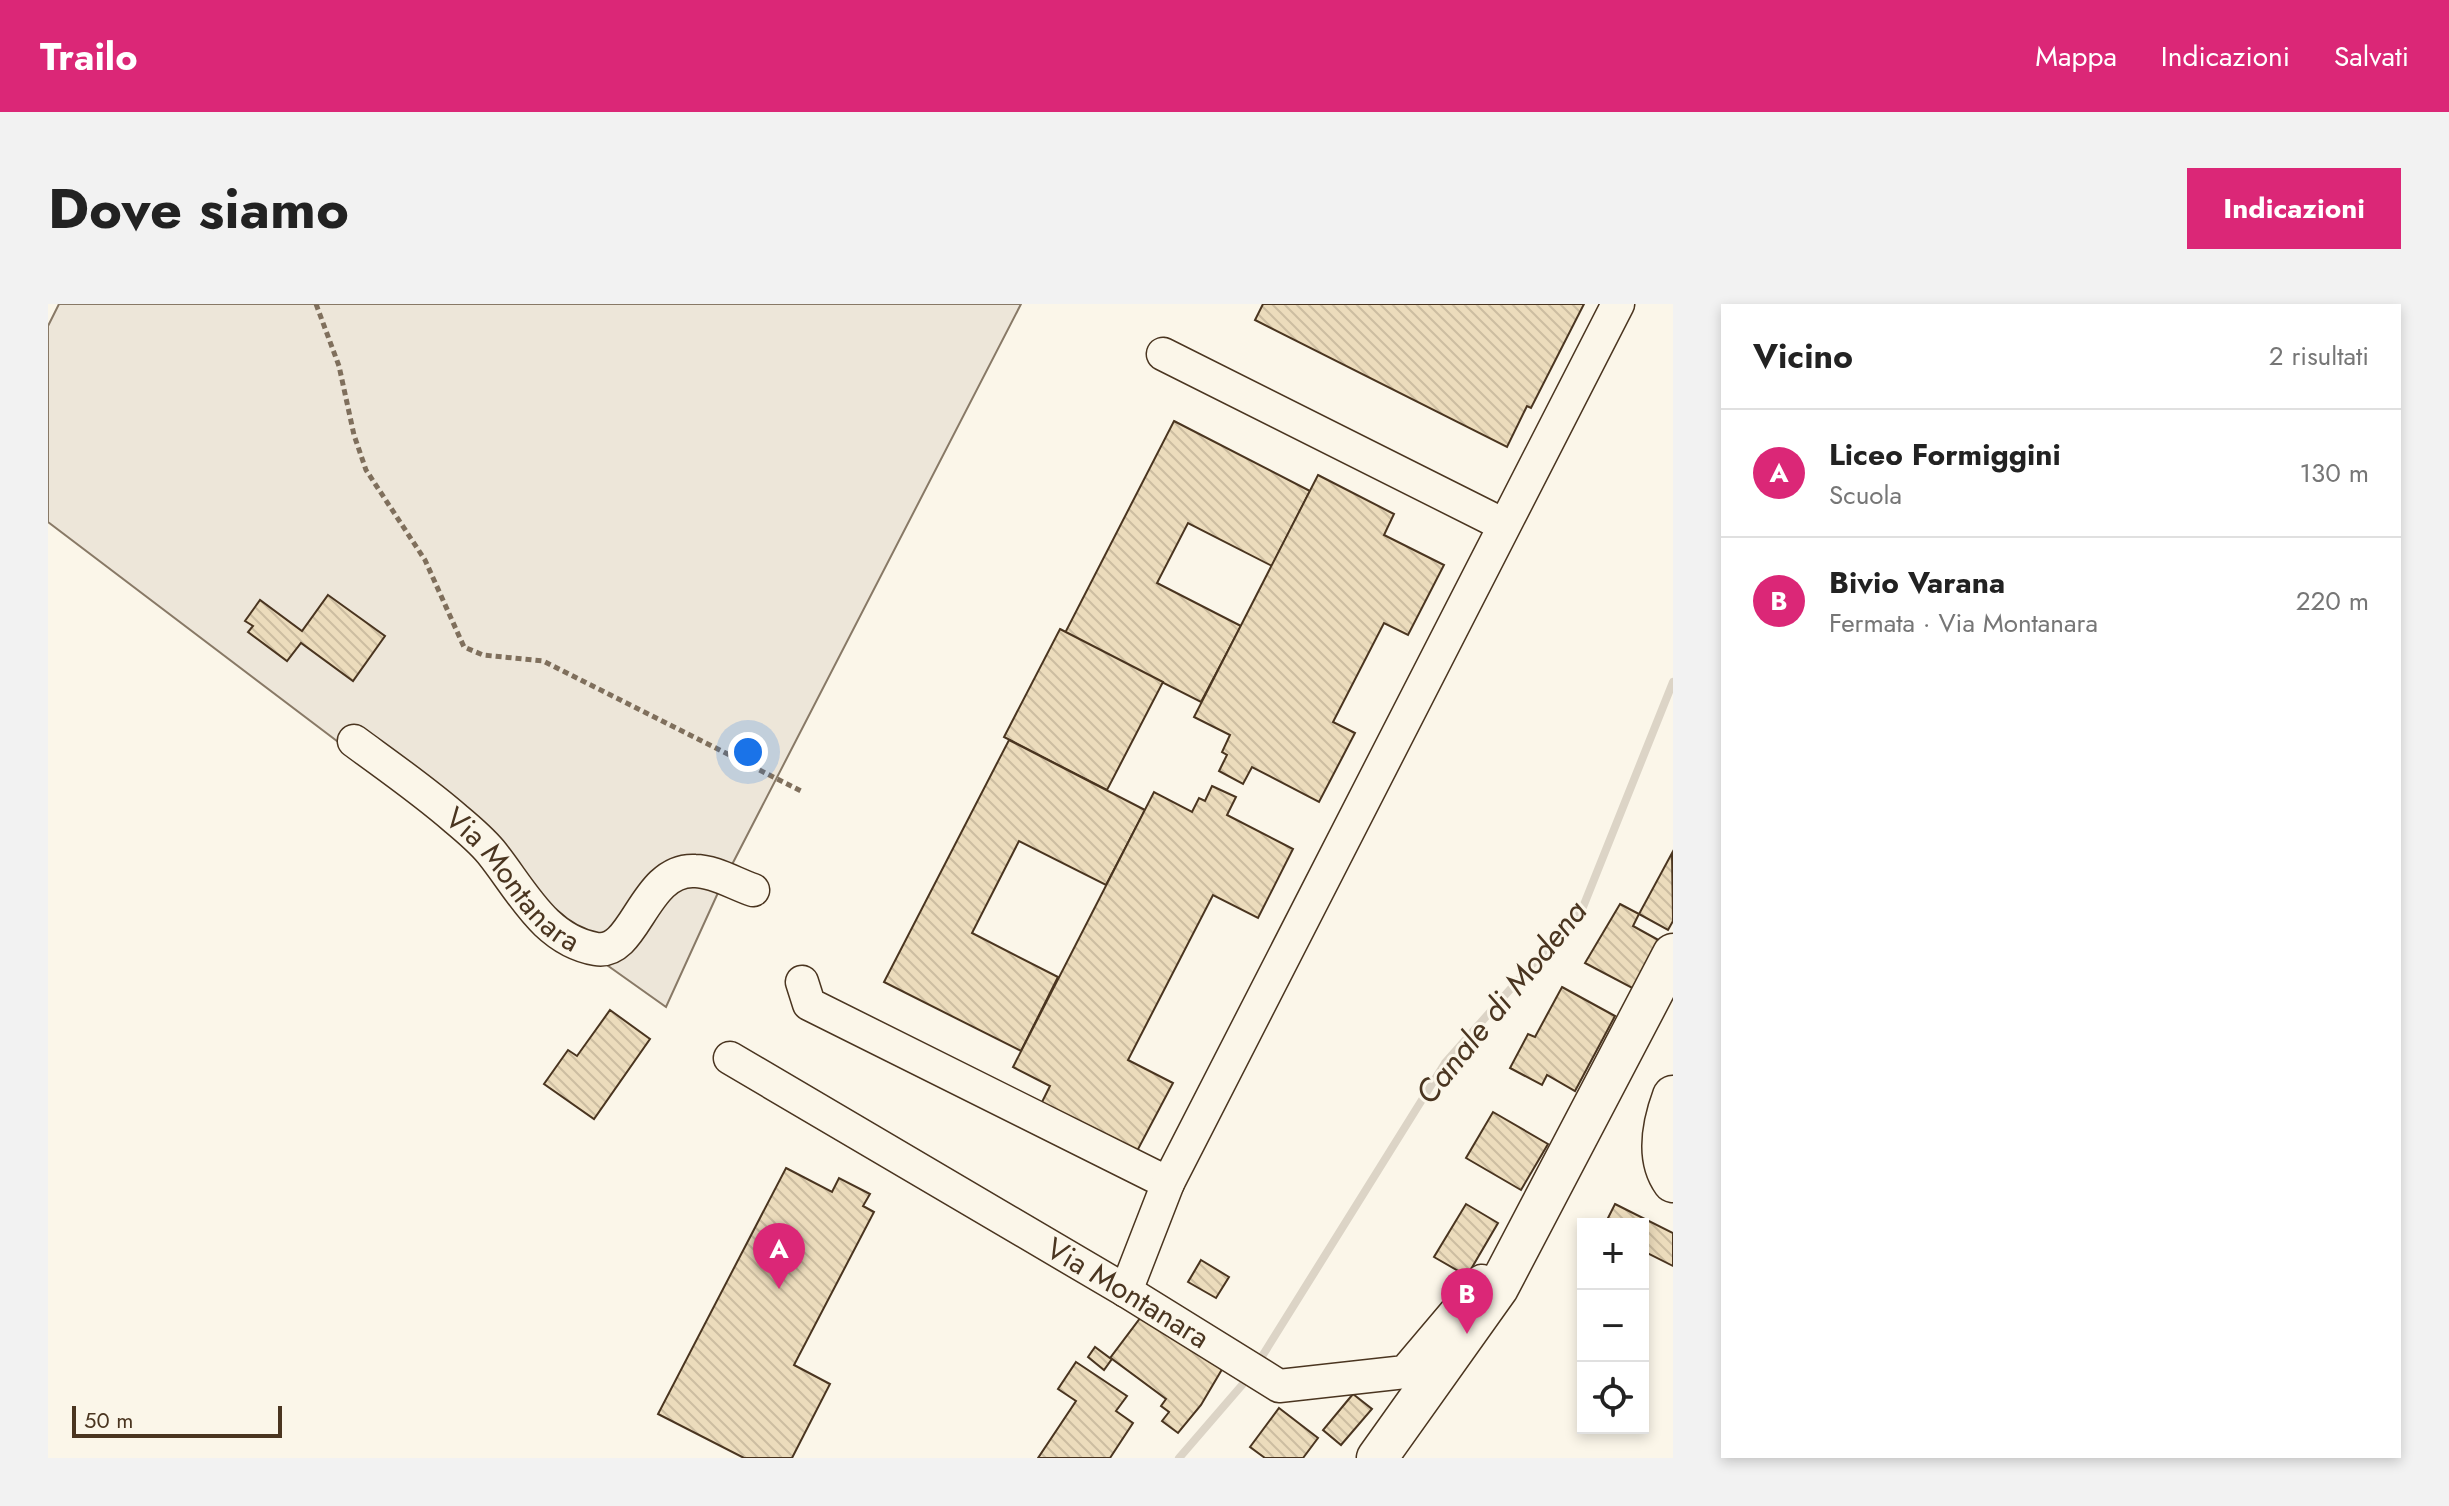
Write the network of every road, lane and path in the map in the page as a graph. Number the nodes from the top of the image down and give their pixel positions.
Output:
1 (316, 304) edge
2 (1618, 304) edge
3 (1163, 354) dead end
4 (1502, 524) junction
5 (354, 741) dead end
6 (803, 792) dead end
7 (753, 890) dead end
8 (1673, 954) edge
9 (802, 982) dead end
10 (730, 1058) dead end
11 (1673, 1096) edge
12 (1673, 1182) edge
13 (1168, 1183) junction
14 (1513, 1262) junction
15 (1126, 1291) junction
16 (1377, 1458) edge

1 - 6 path
2 - 4 lane
3 - 4 lane
4 - 13 lane
5 - 7 lane, Via Montanara
8 - 14 main road
9 - 13 lane
10 - 15 lane, Via Montanara
11 - 12 main road
13 - 15 lane
14 - 15 lane, Via Montanara
14 - 16 main road

